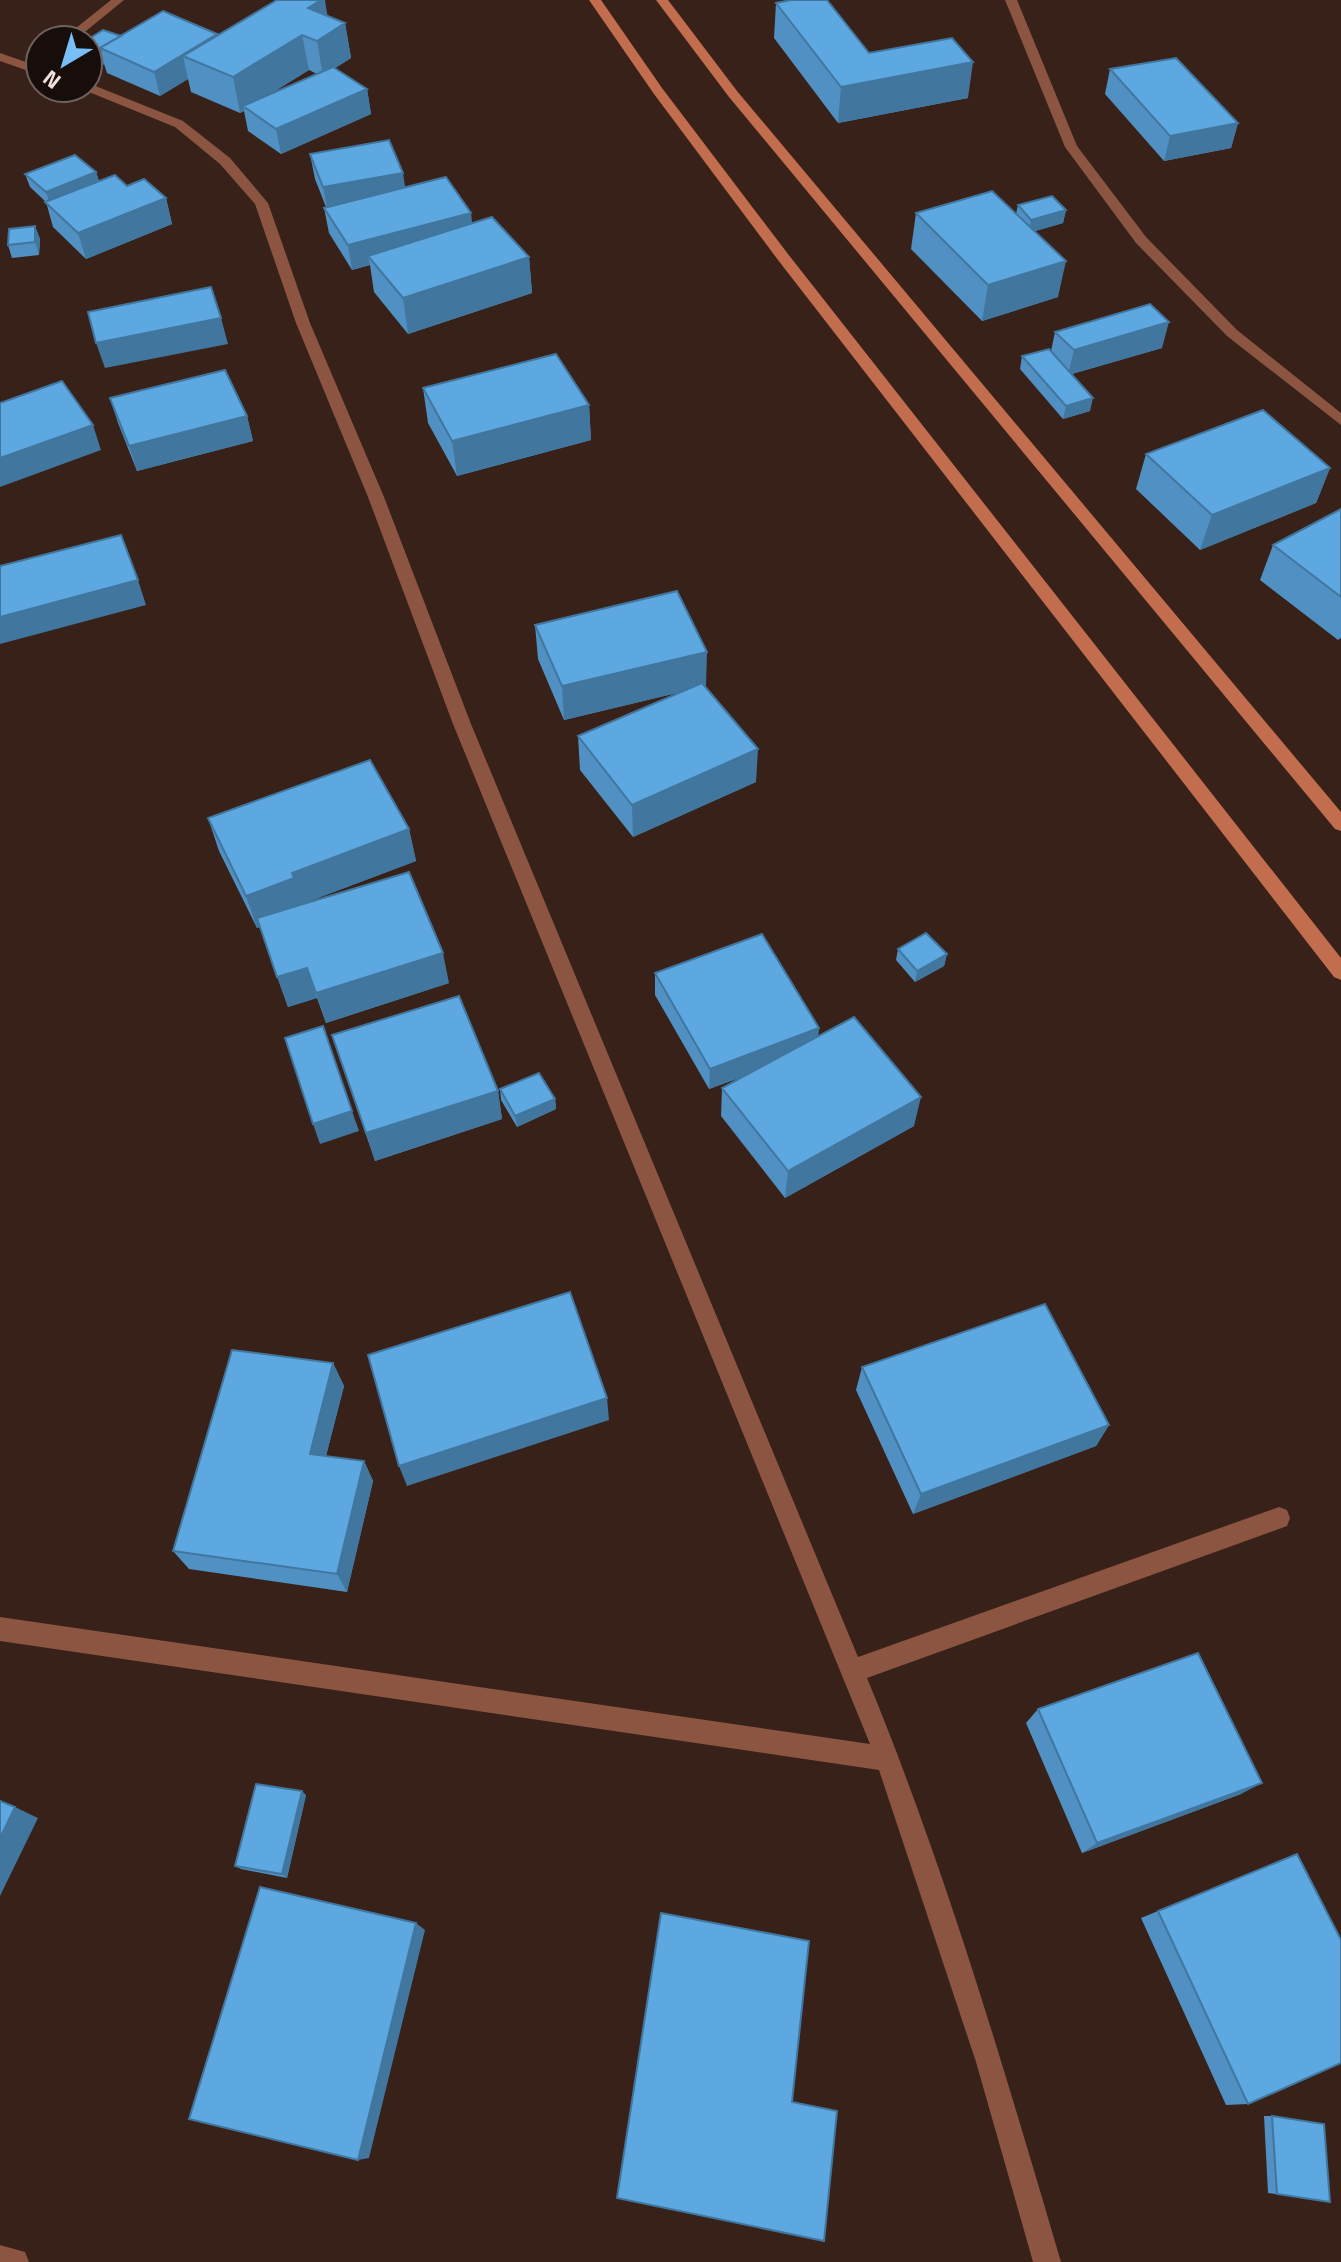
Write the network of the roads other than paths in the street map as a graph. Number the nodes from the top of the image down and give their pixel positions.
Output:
1 (118, 0) edge
2 (595, 0) edge
3 (662, 0) edge
4 (1011, 0) edge
5 (87, 24) edge
6 (0, 57) edge
7 (24, 65) edge
8 (104, 94) edge
9 (1341, 420) edge
10 (1341, 824) edge
11 (1341, 972) edge
12 (1279, 1518) dead end
13 (0, 1629) edge
14 (850, 1672) junction
15 (888, 1759) junction
16 (0, 2259) edge
17 (15, 2262) edge
18 (1047, 2262) edge

1 - 5 street
2 - 11 main road
3 - 10 main road
4 - 9 street
6 - 7 street
8 - 14 street
12 - 14 street
13 - 15 street
14 - 15 street
15 - 18 street
16 - 17 street

